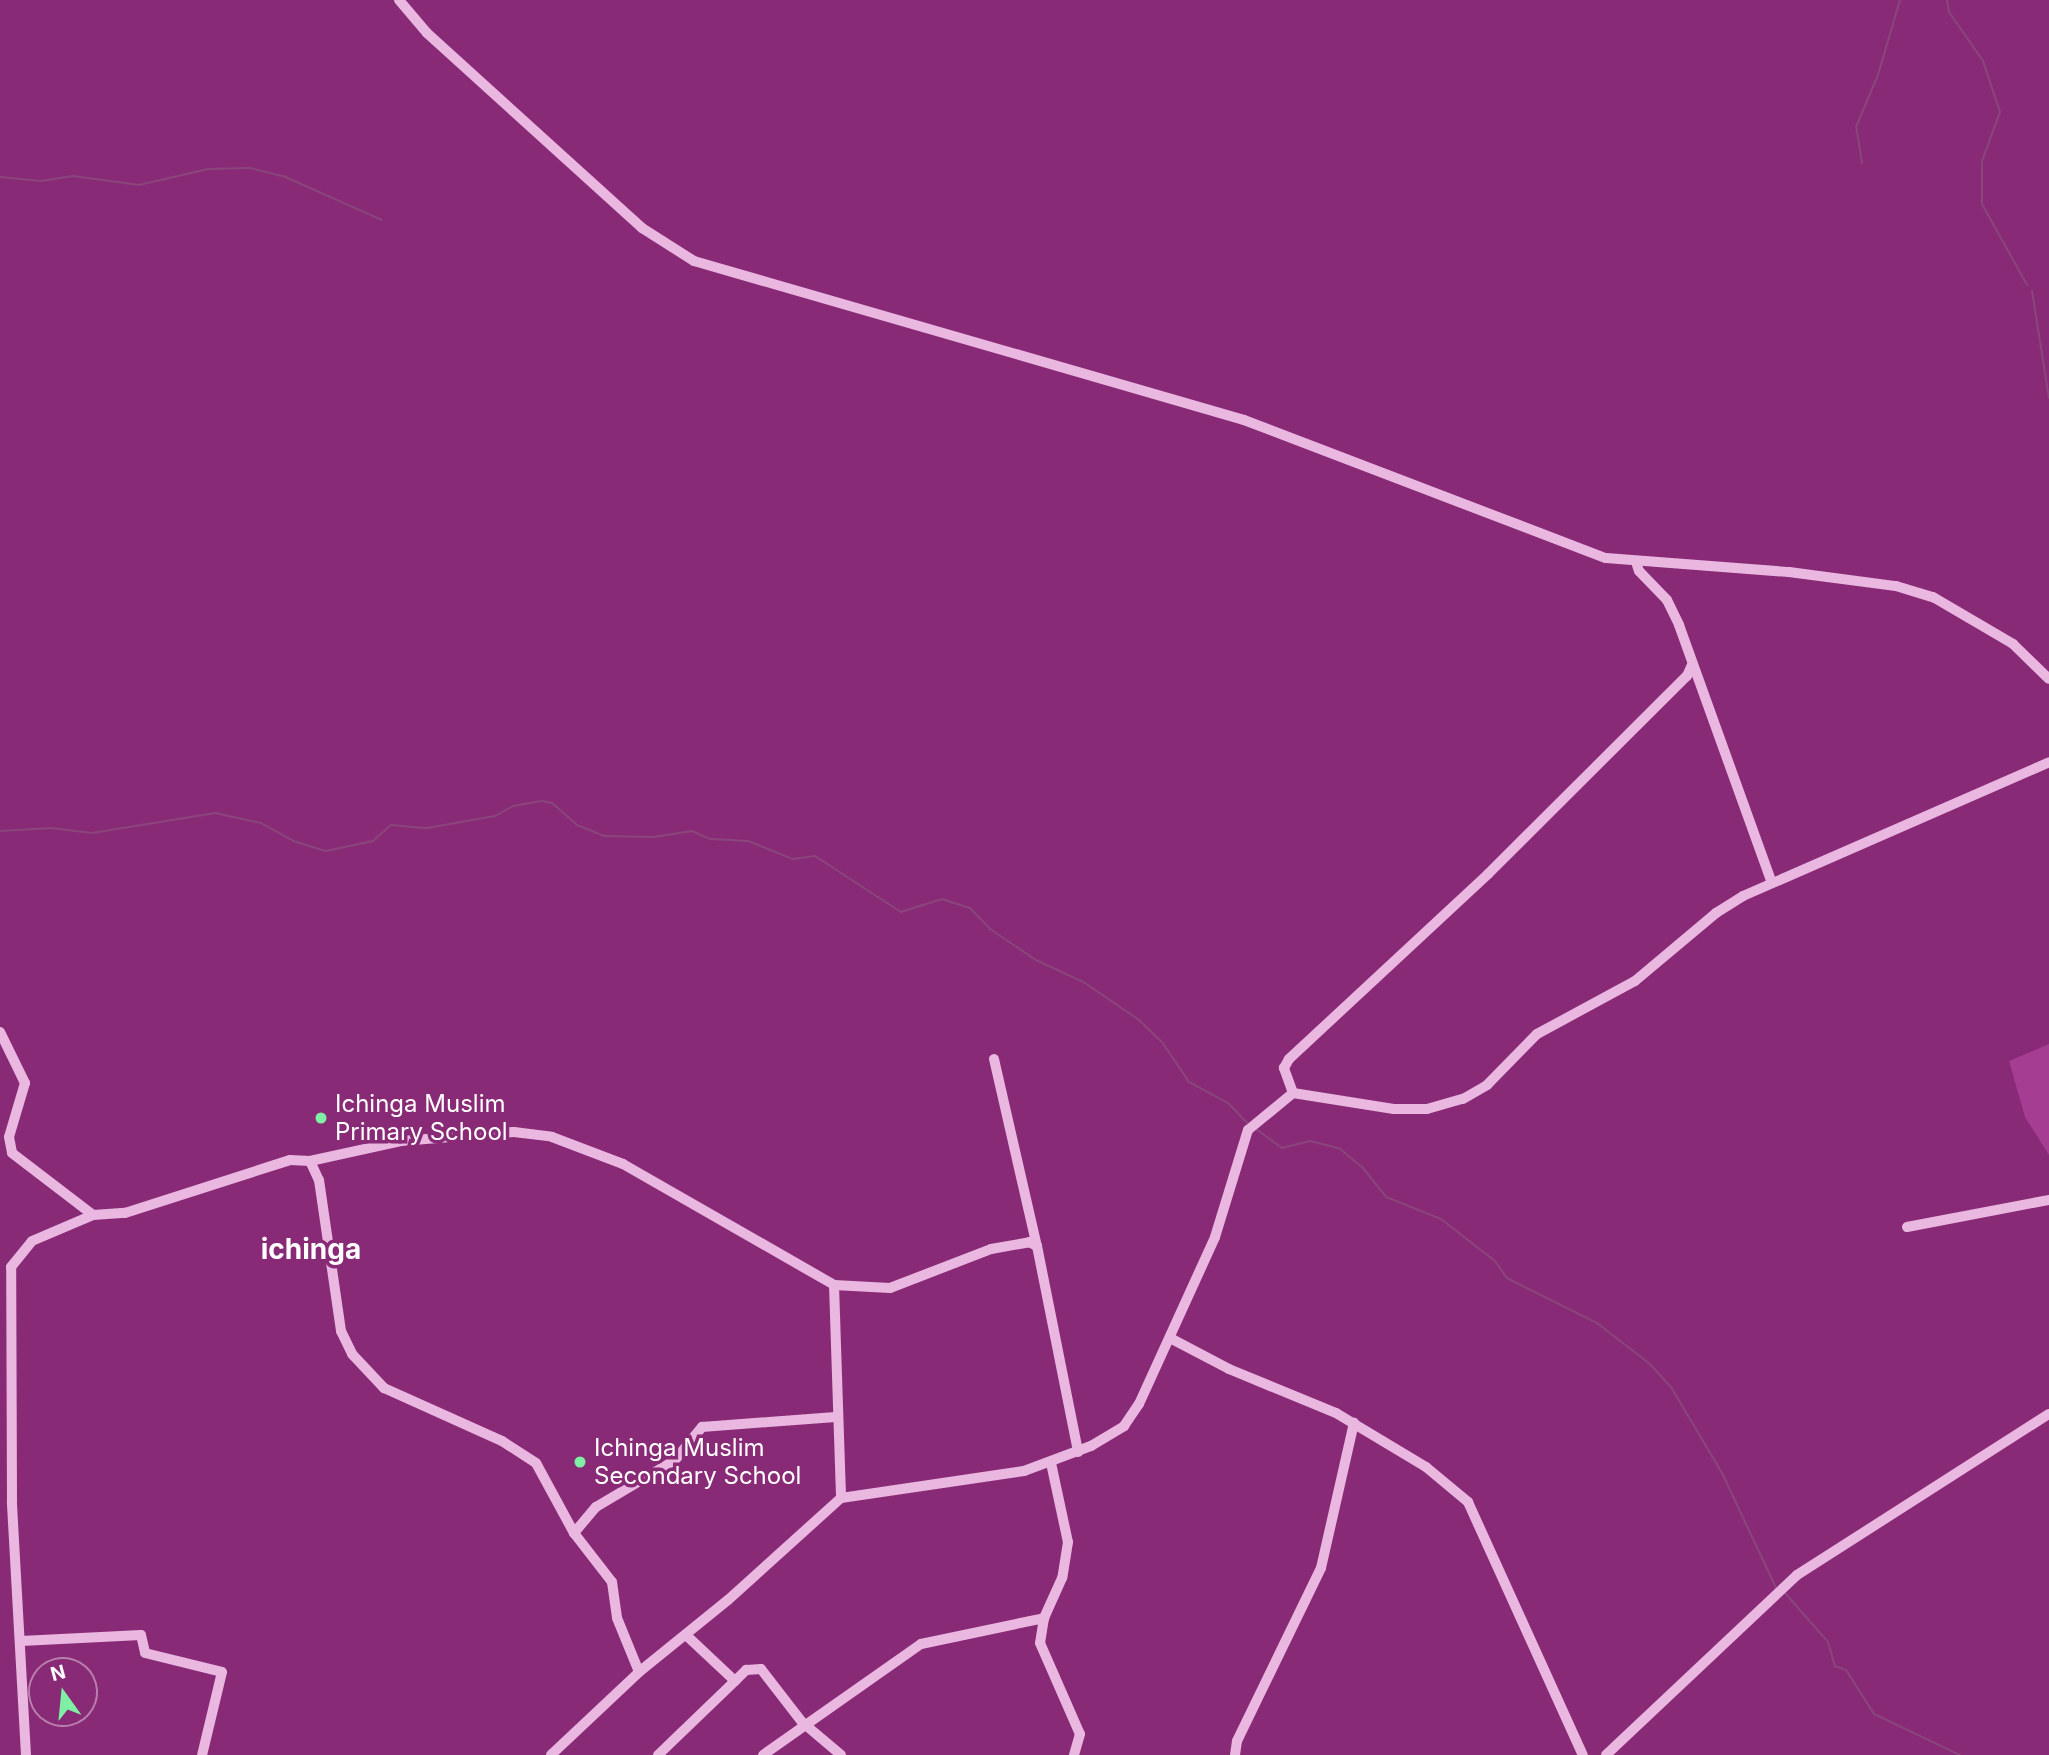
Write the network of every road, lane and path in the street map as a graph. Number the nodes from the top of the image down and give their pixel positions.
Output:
1 (399, 0) edge
2 (408, 4) edge
3 (1636, 562) junction
4 (1692, 665) junction
5 (2049, 679) edge
6 (2049, 762) edge
7 (1771, 881) junction
8 (0, 1032) edge
9 (994, 1059) dead end
10 (1293, 1093) junction
11 (310, 1161) junction
12 (2049, 1200) edge
13 (93, 1215) junction
14 (1907, 1227) dead end
15 (1035, 1229) junction
16 (1018, 1242) junction
17 (1037, 1246) junction
18 (834, 1285) junction
19 (1170, 1338) junction
20 (2049, 1413) edge
21 (836, 1417) junction
22 (1354, 1423) junction
23 (1078, 1452) junction
24 (1051, 1463) junction
25 (841, 1498) junction
26 (12, 1502) junction
27 (0, 1503) edge
28 (574, 1533) junction
29 (1044, 1618) junction
30 (686, 1635) junction
31 (21, 1641) junction
32 (639, 1672) junction
33 (735, 1681) junction
34 (806, 1725) junction
35 (26, 1755) edge
36 (202, 1755) edge
37 (551, 1755) edge
38 (658, 1755) edge
39 (762, 1755) edge
40 (841, 1755) edge
41 (1074, 1755) edge
42 (1235, 1755) edge
43 (1583, 1755) edge
44 (1606, 1755) edge

1 - 2 street
2 - 3 street
3 - 4 street
3 - 5 street
4 - 7 street
4 - 10 street
6 - 7 street
7 - 10 street
8 - 13 street
9 - 15 street
10 - 19 street
11 - 13 street
11 - 18 street
11 - 28 street
12 - 14 street
13 - 26 street
15 - 16 street
15 - 17 street
16 - 17 street
16 - 18 street
17 - 23 street
18 - 21 street
19 - 22 street
19 - 23 street
20 - 44 street
21 - 25 street
21 - 28 street
22 - 42 street
22 - 43 street
23 - 24 street
24 - 25 street
24 - 29 street
25 - 30 street
26 - 27 street
26 - 31 street
28 - 32 street
29 - 34 street
29 - 41 street
30 - 32 street
30 - 33 street
31 - 35 street
31 - 36 street
32 - 37 street
33 - 34 street
33 - 38 street
34 - 39 street
34 - 40 street

